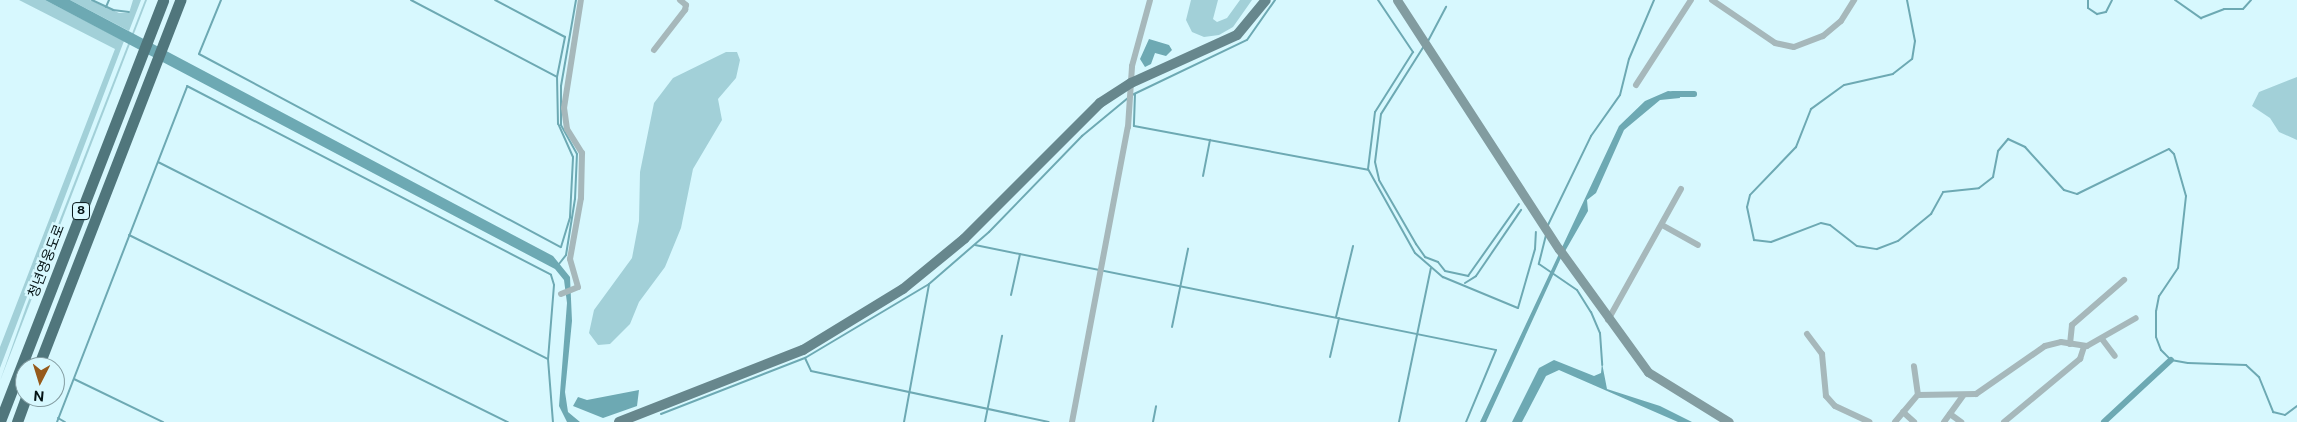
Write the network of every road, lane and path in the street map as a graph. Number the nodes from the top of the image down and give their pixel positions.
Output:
1 (162, 0) edge
2 (180, 0) edge
3 (581, 0) edge
4 (680, 0) edge
5 (1150, 0) edge
6 (1266, 0) edge
7 (1397, 0) edge
8 (1691, 0) edge
9 (1712, 0) edge
10 (1854, 0) edge
11 (654, 50) dead end
12 (1636, 85) dead end
13 (1132, 91) junction
14 (1681, 189) dead end
15 (1662, 225) junction
16 (1698, 246) dead end
17 (2124, 280) dead end
18 (562, 292) dead end
19 (2136, 318) dead end
20 (1608, 320) junction
21 (1807, 334) dead end
22 (2102, 339) junction
23 (2070, 344) junction
24 (2084, 347) junction
25 (2115, 356) dead end
26 (42, 357) edge
27 (1914, 366) dead end
28 (1918, 395) junction
29 (1962, 396) junction
30 (22, 407) edge
31 (1903, 412) junction
32 (1950, 414) junction
33 (0, 421) edge
34 (17, 422) edge
35 (619, 422) edge
36 (1072, 422) edge
37 (1729, 422) edge
38 (1869, 422) edge
39 (1895, 422) edge
40 (1914, 422) edge
41 (1944, 422) edge
42 (1961, 422) edge
43 (2004, 422) edge

1 - 33 highway, 청년영웅도로 / 8
2 - 26 highway, 8
3 - 18 street
4 - 11 street
5 - 13 street
6 - 13 main road
7 - 20 main road
8 - 12 street
9 - 10 street
13 - 35 main road
13 - 36 street
14 - 15 street
15 - 16 street
15 - 20 street
17 - 23 street
19 - 22 street
20 - 37 main road
21 - 38 street
22 - 24 street
22 - 25 street
23 - 24 street
23 - 29 street
24 - 43 street
27 - 28 street
28 - 29 street
28 - 31 street
29 - 32 street
30 - 34 highway
31 - 39 street
31 - 40 street
32 - 41 street
32 - 42 street

